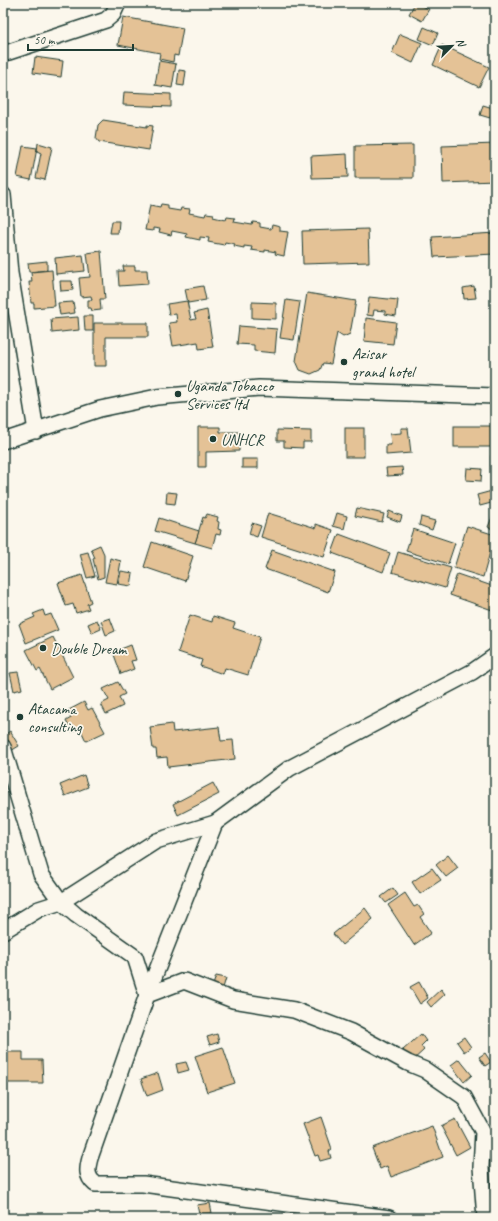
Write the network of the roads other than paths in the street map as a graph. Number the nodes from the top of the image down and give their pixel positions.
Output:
1 (118, 3) edge
2 (3, 54) edge
3 (3, 195) edge
4 (6, 273) edge
5 (495, 396) edge
6 (36, 431) junction
7 (3, 441) edge
8 (495, 656) edge
9 (3, 747) edge
10 (214, 823) junction
11 (61, 902) junction
12 (3, 931) edge
13 (147, 995) junction
14 (389, 1218) edge
15 (485, 1218) edge

1 - 2 street
3 - 4 street
4 - 6 street
5 - 6 street
6 - 7 street
8 - 10 street
9 - 11 street
10 - 11 street
10 - 13 street
11 - 12 street
11 - 13 street
13 - 14 street
13 - 15 street

